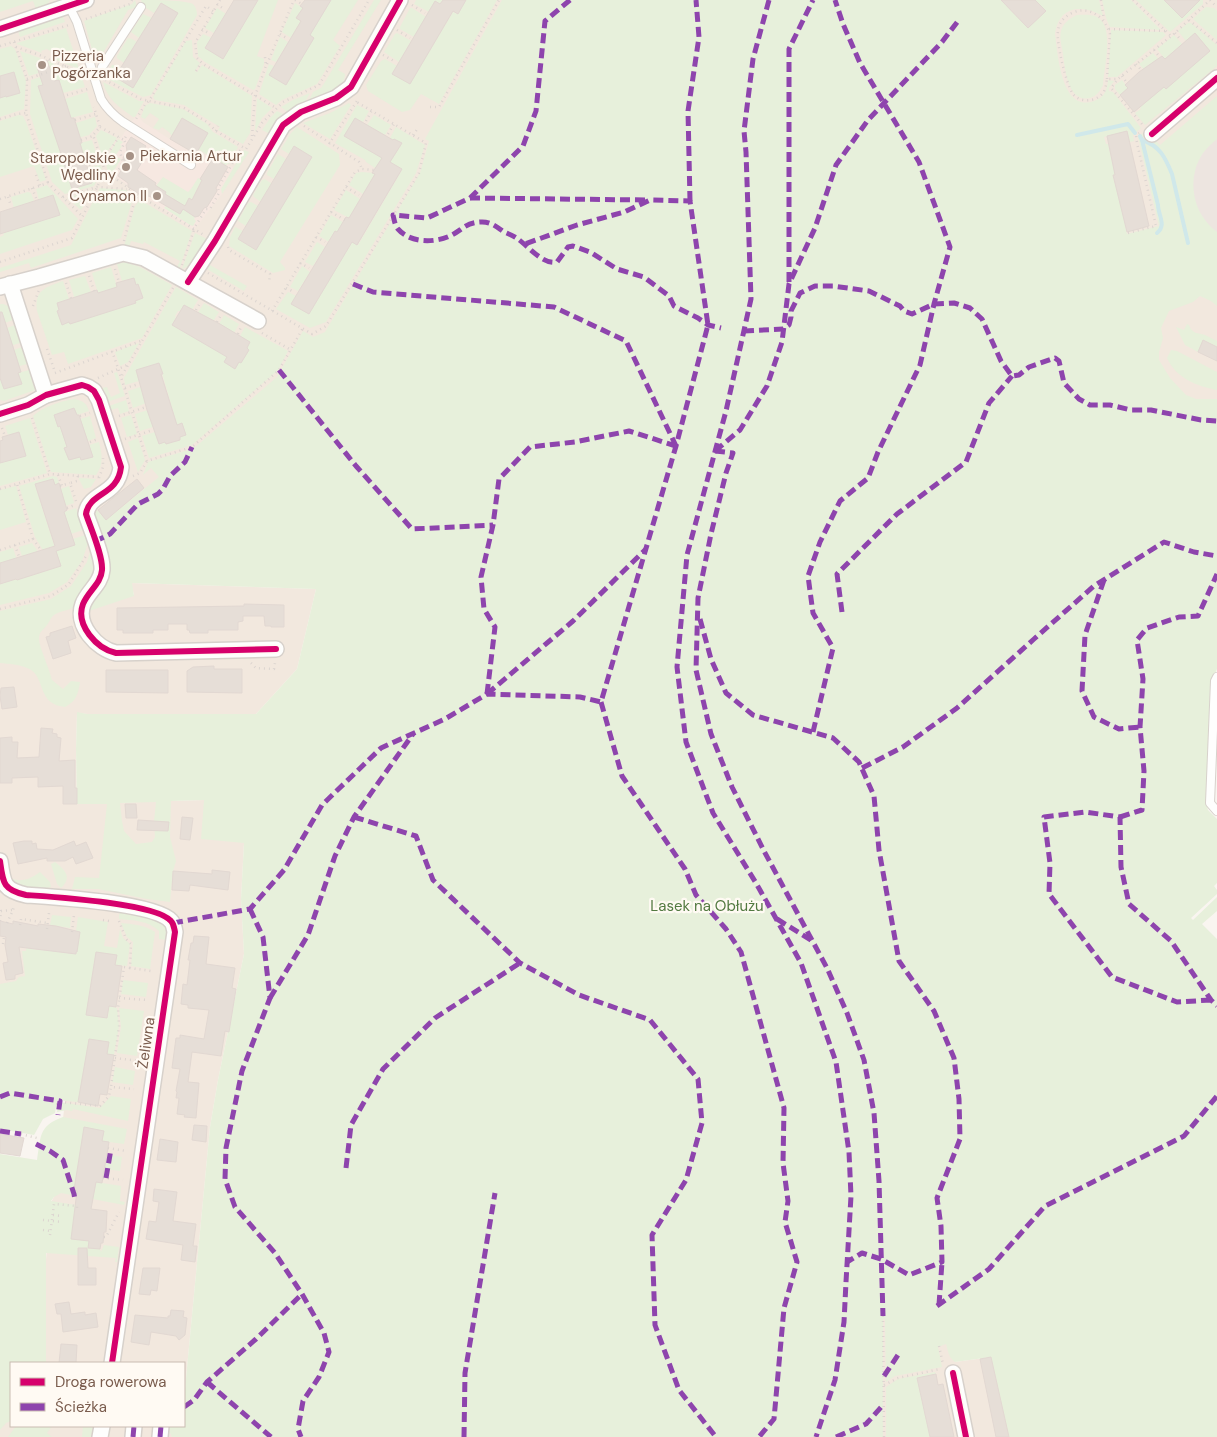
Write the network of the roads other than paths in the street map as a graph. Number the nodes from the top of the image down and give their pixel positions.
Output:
1 (86, 0) edge
2 (404, 2) edge
3 (67, 3) edge
4 (141, 7) dead end
5 (0, 29) edge
6 (102, 67) dead end
7 (1217, 78) edge
8 (1146, 131) road end
9 (191, 165) dead end
10 (183, 280) junction
11 (5, 285) edge
12 (258, 321) dead end
13 (46, 395) junction
14 (0, 414) edge
15 (276, 649) dead end
16 (1217, 677) edge
17 (1217, 811) edge
18 (0, 862) edge
19 (112, 1362) edge
20 (953, 1373) road end
21 (966, 1437) edge

1 - 3 street
2 - 10 street
3 - 5 street
3 - 9 lane
4 - 6 lane
7 - 8 street
10 - 11 street
10 - 12 street
11 - 13 street
13 - 14 street
13 - 15 street
16 - 17 lane
18 - 19 street, Żeliwna
20 - 21 street

